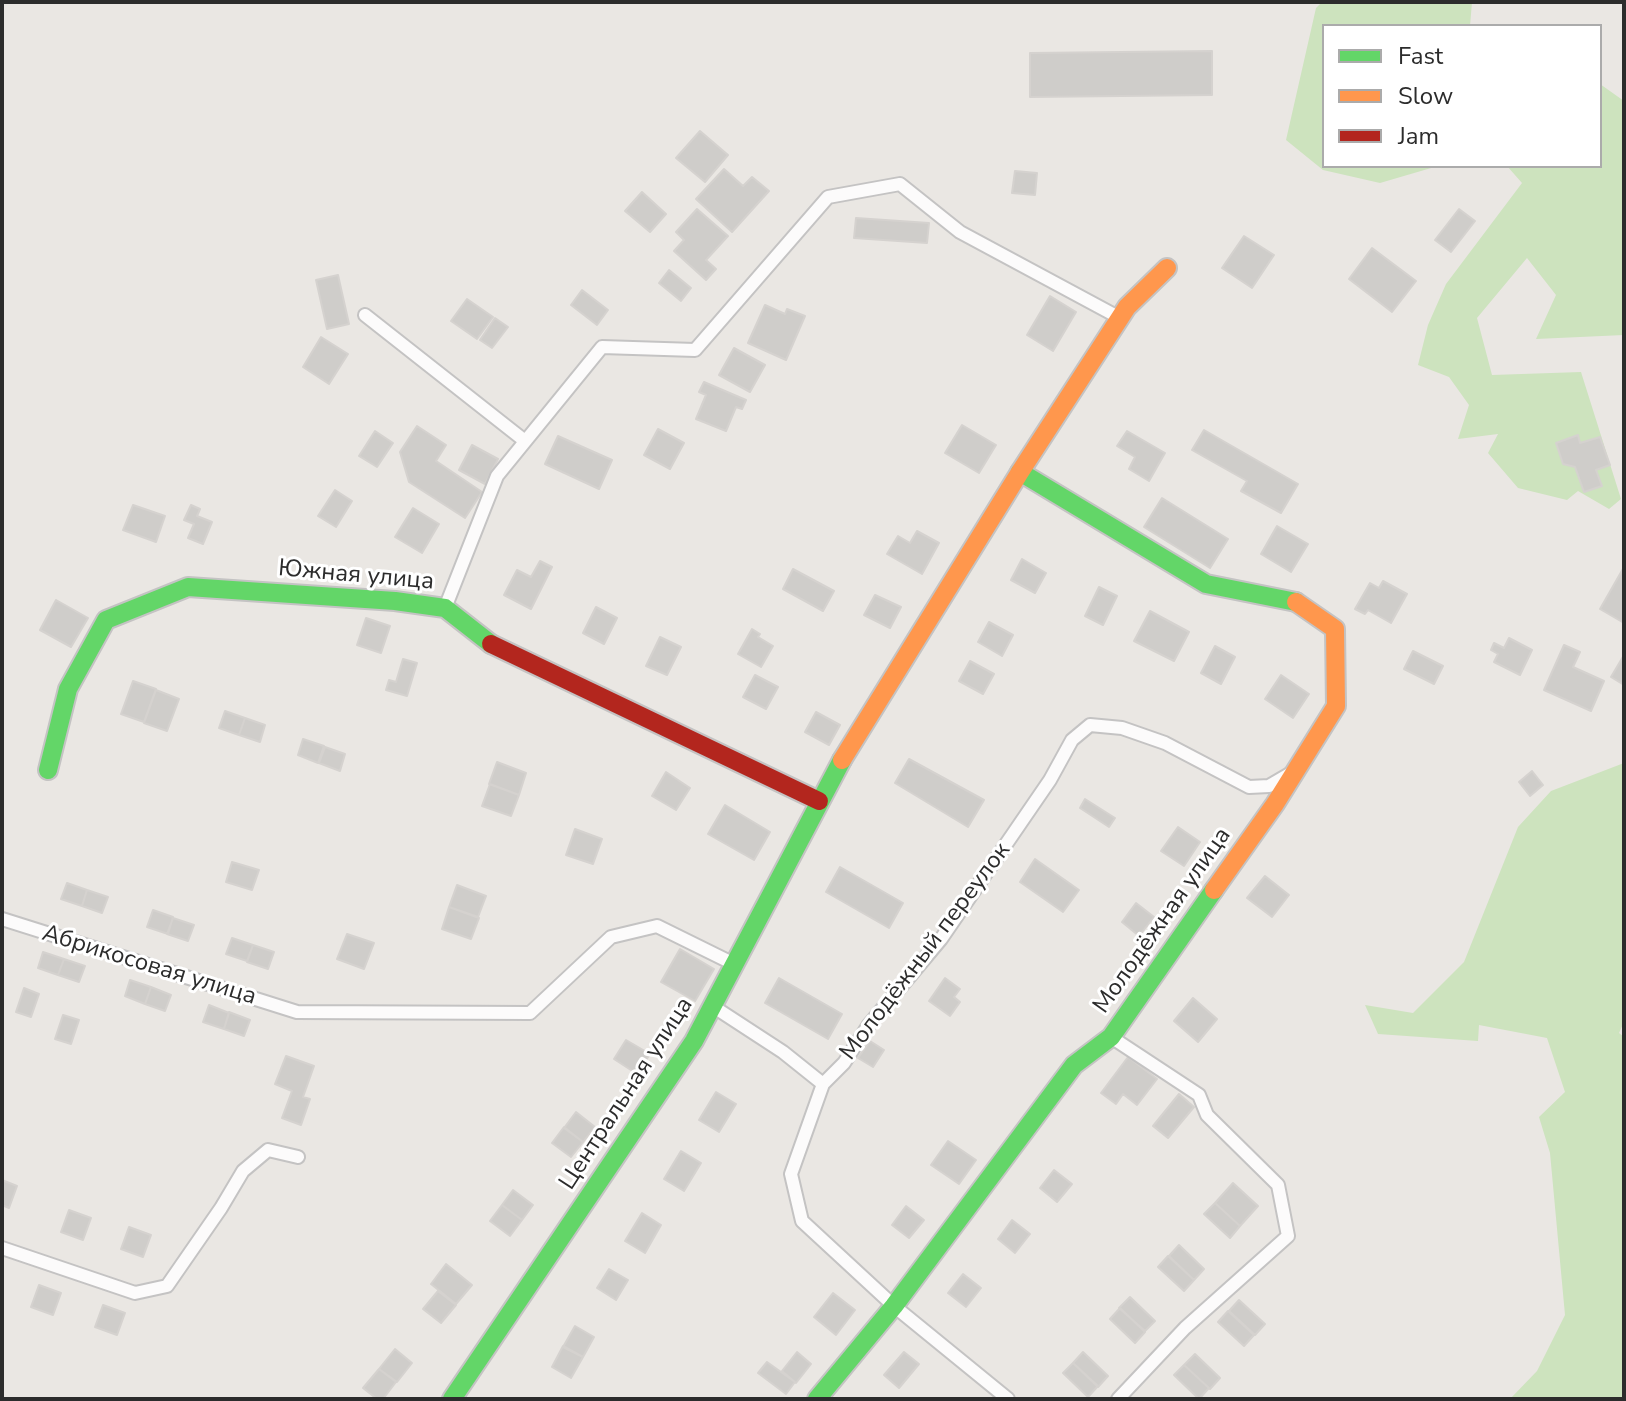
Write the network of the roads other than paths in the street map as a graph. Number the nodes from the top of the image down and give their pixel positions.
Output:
1 (1167, 268) dead end
2 (365, 315) dead end
3 (1120, 318) junction
4 (525, 441) junction
5 (1020, 472) junction
6 (445, 608) junction
7 (48, 770) dead end
8 (1296, 770) junction
9 (819, 801) junction
10 (2, 919) edge
11 (734, 964) junction
12 (714, 1007) junction
13 (1111, 1037) junction
14 (823, 1084) junction
15 (298, 1157) dead end
16 (2, 1248) edge
17 (894, 1306) junction
18 (452, 1399) edge
19 (817, 1399) edge
20 (1008, 1399) edge
21 (1118, 1399) edge

1 - 3 street, Центральная улица
2 - 4 street
3 - 4 street
3 - 5 street, Центральная улица
4 - 6 street
5 - 8 street, Молодёжная улица
5 - 9 street, Центральная улица
6 - 7 street, Южная улица
6 - 9 street, Южная улица
8 - 13 street, Молодёжная улица
8 - 14 street, Молодёжный переулок
9 - 11 street, Центральная улица
10 - 11 street, Абрикосовая улица
11 - 12 street, Центральная улица
12 - 14 street
12 - 18 street, Центральная улица
13 - 17 street, Молодёжная улица
13 - 21 street
14 - 17 street
15 - 16 street
17 - 19 street, Молодёжная улица
17 - 20 street

